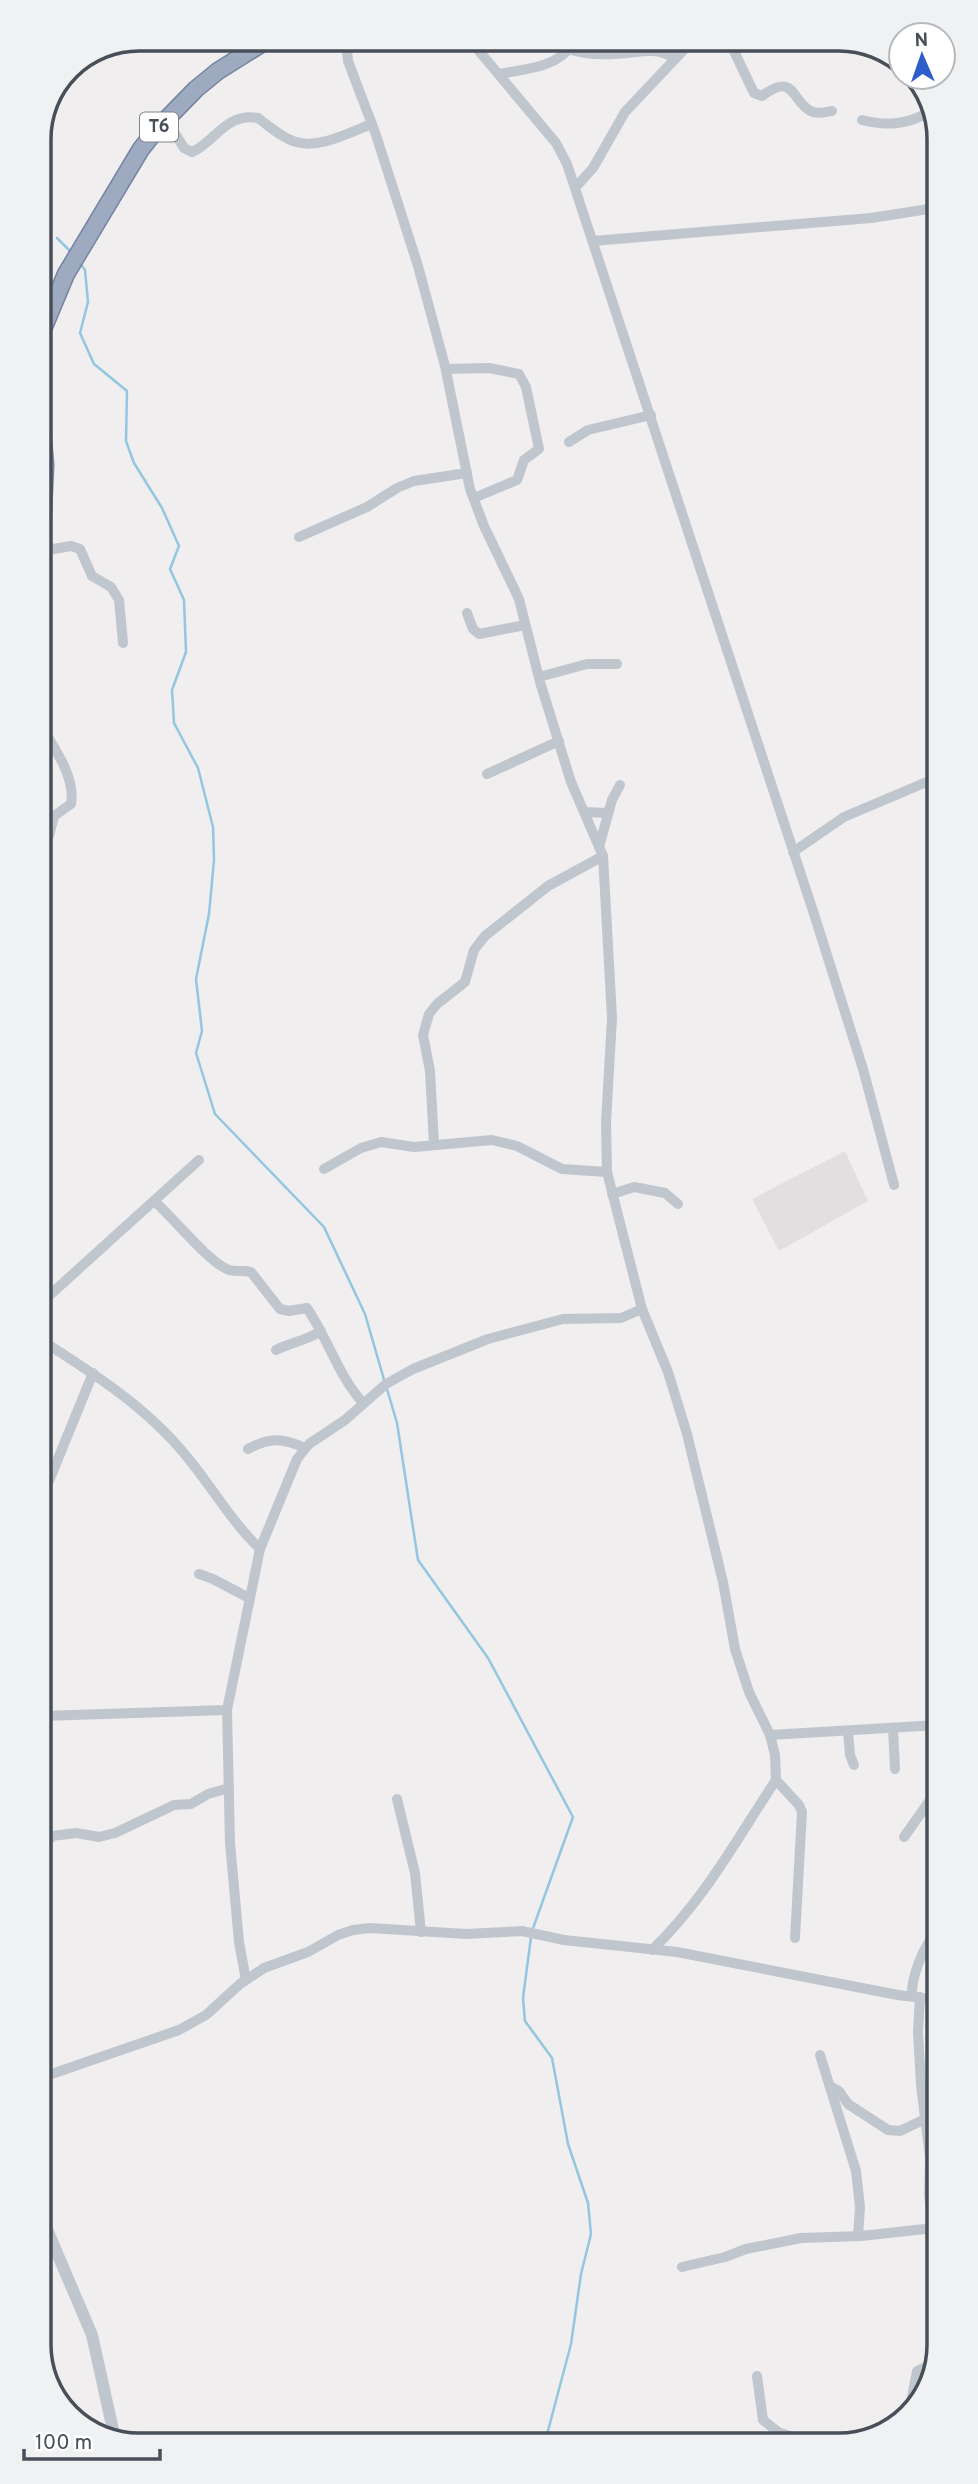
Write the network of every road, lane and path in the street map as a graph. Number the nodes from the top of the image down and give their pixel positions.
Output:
1 (250, 51) edge
2 (347, 51) edge
3 (480, 51) edge
4 (565, 51) edge
5 (578, 51) edge
6 (639, 51) edge
7 (660, 51) edge
8 (681, 51) edge
9 (734, 51) edge
10 (674, 58) junction
11 (500, 74) junction
12 (832, 111) dead end
13 (924, 115) edge
14 (166, 119) junction
15 (862, 120) dead end
16 (372, 124) junction
17 (575, 188) junction
18 (927, 209) edge
19 (593, 241) junction
20 (51, 310) edge
21 (446, 369) junction
22 (651, 415) junction
23 (569, 442) dead end
24 (467, 473) junction
25 (474, 498) junction
26 (299, 537) dead end
27 (51, 550) edge
28 (467, 613) dead end
29 (525, 625) junction
30 (123, 643) dead end
31 (617, 664) dead end
32 (539, 677) junction
33 (558, 741) junction
34 (51, 744) edge
35 (487, 774) dead end
36 (927, 782) edge
37 (620, 786) dead end
38 (584, 812) junction
39 (608, 813) junction
40 (51, 828) edge
41 (601, 851) junction
42 (793, 852) junction
43 (434, 1144) junction
44 (199, 1160) dead end
45 (324, 1168) dead end
46 (607, 1172) junction
47 (894, 1185) dead end
48 (612, 1194) junction
49 (154, 1201) junction
50 (678, 1204) dead end
51 (51, 1294) edge
52 (642, 1309) junction
53 (321, 1331) junction
54 (51, 1346) edge
55 (276, 1350) dead end
56 (93, 1373) junction
57 (363, 1404) junction
58 (305, 1448) junction
59 (248, 1449) dead end
60 (51, 1473) edge
61 (260, 1549) junction
62 (199, 1574) dead end
63 (249, 1598) junction
64 (227, 1710) junction
65 (51, 1716) edge
66 (927, 1726) edge
67 (893, 1728) junction
68 (848, 1731) junction
69 (770, 1735) junction
70 (854, 1765) dead end
71 (895, 1769) dead end
72 (776, 1780) junction
73 (229, 1788) junction
74 (397, 1799) dead end
75 (927, 1805) edge
76 (51, 1837) edge
77 (904, 1837) dead end
78 (421, 1932) junction
79 (795, 1938) dead end
80 (927, 1947) edge
81 (652, 1950) junction
82 (246, 1980) junction
83 (916, 1997) junction
84 (927, 1998) edge
85 (820, 2055) dead end
86 (51, 2074) edge
87 (830, 2085) junction
88 (925, 2119) junction
89 (927, 2135) edge
90 (927, 2229) edge
91 (858, 2236) junction
92 (51, 2254) edge
93 (682, 2267) dead end
94 (925, 2367) edge
95 (757, 2376) dead end
96 (913, 2392) edge
97 (113, 2430) edge
98 (781, 2433) edge

1 - 14 highway, T6
2 - 16 street
3 - 11 street
4 - 11 street
5 - 6 street
7 - 10 street
8 - 10 street
9 - 12 street
10 - 17 street
11 - 17 street
13 - 15 street
14 - 16 street
14 - 20 highway, T6
16 - 21 street
17 - 19 street
18 - 19 street
19 - 22 street
21 - 24 street
21 - 25 street
22 - 23 street
22 - 42 street
24 - 25 street
24 - 26 street
25 - 29 street
27 - 30 street
28 - 29 street
29 - 32 street
31 - 32 street
32 - 33 street
33 - 35 street
33 - 38 street
34 - 40 street
36 - 42 street
37 - 39 street
38 - 39 street
38 - 41 street
39 - 41 street
41 - 43 street
41 - 46 street
42 - 47 street
43 - 45 street
43 - 46 street
44 - 49 street
46 - 48 street
48 - 50 street
48 - 52 street
49 - 51 street
49 - 53 street
52 - 57 street
52 - 69 street
53 - 55 street
53 - 57 street
54 - 56 street
56 - 60 street
56 - 61 street
57 - 58 street
58 - 59 street
58 - 61 street
61 - 63 street
62 - 63 street
63 - 64 street
64 - 65 street
64 - 73 street
66 - 67 street
67 - 68 street
67 - 71 street
68 - 69 street
68 - 70 street
69 - 72 street
72 - 79 street
72 - 81 street
73 - 76 street
73 - 82 street
74 - 78 street
75 - 77 street
78 - 81 street
78 - 82 street
80 - 83 street
81 - 83 street
82 - 86 street
83 - 84 street
83 - 88 street
85 - 87 street
87 - 88 street
87 - 91 street
88 - 89 street
90 - 91 street
91 - 93 street
92 - 97 street
94 - 96 street
95 - 98 street

